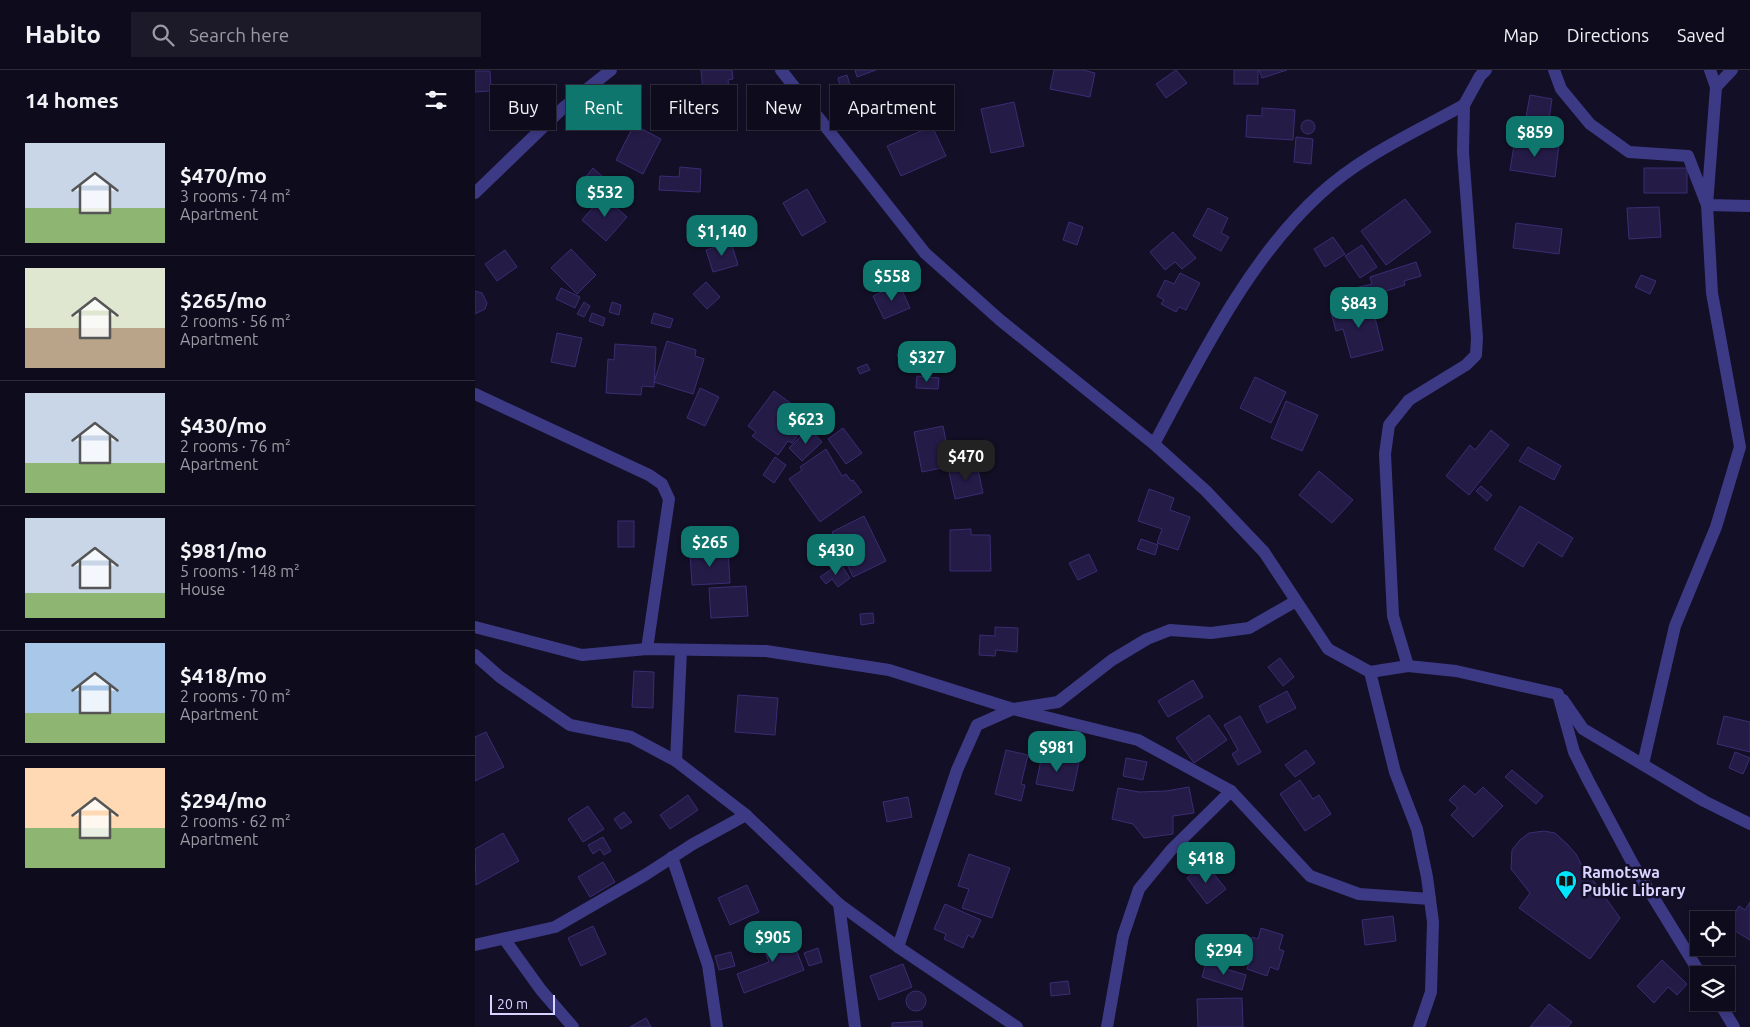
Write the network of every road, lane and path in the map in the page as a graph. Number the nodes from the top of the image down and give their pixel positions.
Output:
1 (611, 70) edge
2 (781, 70) edge
3 (1486, 70) edge
4 (1554, 70) edge
5 (1711, 70) edge
6 (1732, 70) edge
7 (1716, 87) junction
8 (1464, 105) junction
9 (475, 193) edge
10 (1707, 204) junction
11 (1750, 206) edge
12 (475, 394) edge
13 (1154, 444) junction
14 (1296, 601) junction
15 (475, 627) edge
16 (647, 649) junction
17 (681, 650) junction
18 (475, 655) edge
19 (1408, 666) junction
20 (1370, 672) junction
21 (1558, 694) junction
22 (1013, 709) junction
23 (676, 761) junction
24 (1643, 764) junction
25 (1231, 791) junction
26 (746, 815) junction
27 (1750, 824) edge
28 (672, 857) junction
29 (1430, 899) junction
30 (839, 904) junction
31 (505, 940) junction
32 (475, 945) edge
33 (898, 947) junction
34 (1695, 966) edge
35 (1724, 1011) edge
36 (573, 1027) edge
37 (717, 1027) edge
38 (855, 1027) edge
39 (1017, 1027) edge
40 (1107, 1027) edge
41 (1419, 1027) edge
42 (1734, 1027) edge

1 - 9 street
2 - 13 street
3 - 8 street
4 - 10 street
5 - 7 street
6 - 7 street
7 - 10 street
8 - 13 street
8 - 19 street
10 - 11 street
10 - 24 street
12 - 16 street
13 - 14 street
14 - 20 street
14 - 22 street
15 - 16 street
16 - 17 street
17 - 22 street
17 - 23 street
18 - 23 street
19 - 20 street
19 - 21 street
20 - 29 street
21 - 24 street
21 - 34 street
22 - 25 street
22 - 33 street
23 - 26 street
24 - 27 street
25 - 29 street
25 - 40 street
26 - 28 street
26 - 30 street
28 - 31 street
28 - 37 street
29 - 41 street
30 - 33 street
30 - 38 street
31 - 32 street
31 - 36 street
33 - 39 street
35 - 42 street

